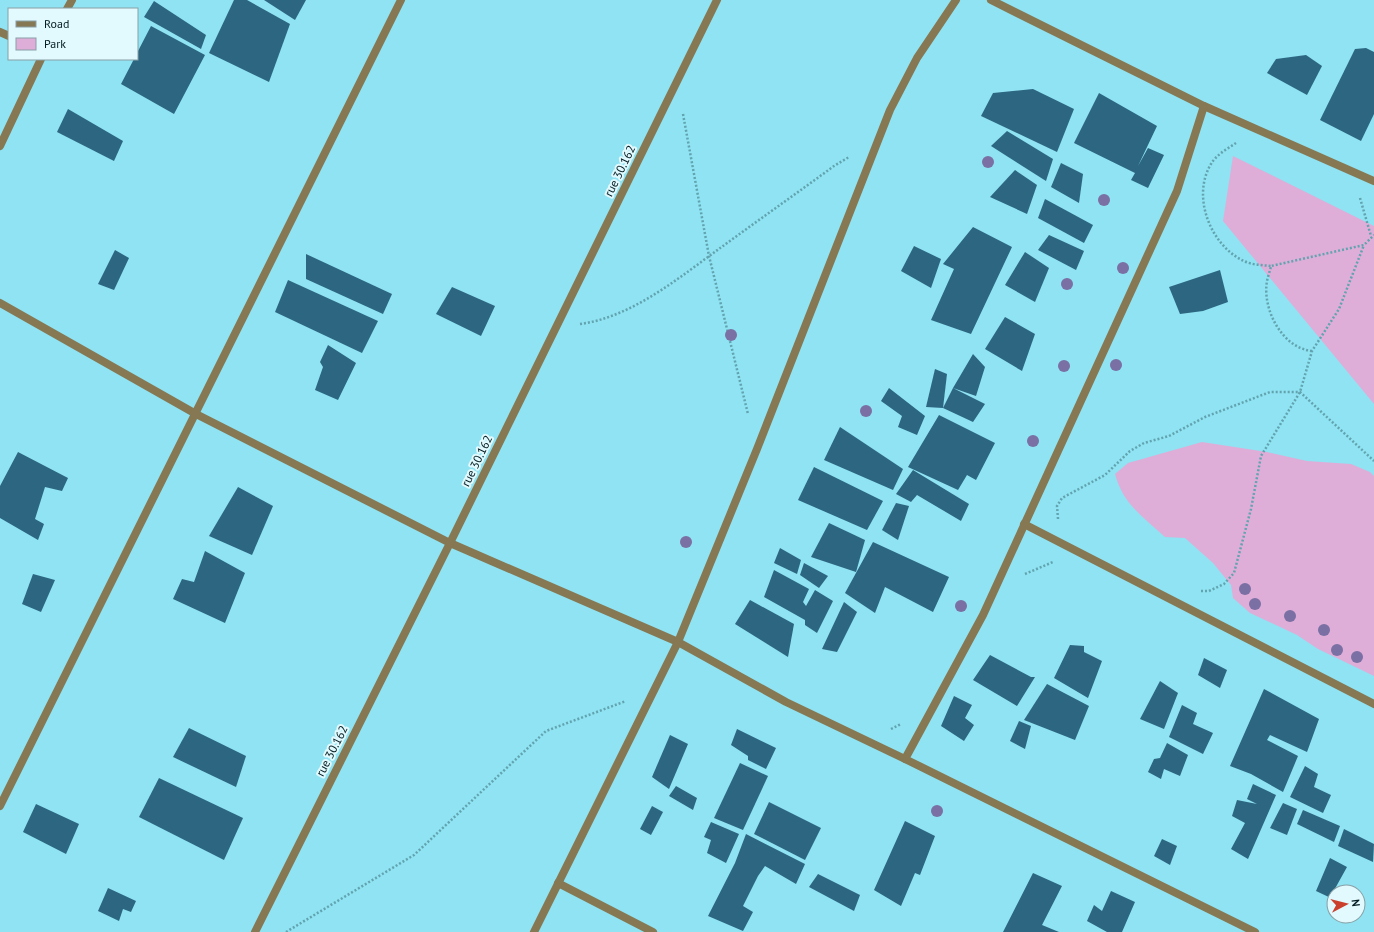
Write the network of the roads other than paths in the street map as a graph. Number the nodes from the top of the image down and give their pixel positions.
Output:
1 (401, 0) edge
2 (717, 0) edge
3 (956, 0) edge
4 (990, 0) edge
5 (41, 60) edge
6 (1204, 106) junction
7 (0, 146) edge
8 (1374, 181) edge
9 (0, 303) edge
10 (196, 414) junction
11 (1024, 524) junction
12 (450, 543) junction
13 (678, 642) junction
14 (1374, 704) edge
15 (905, 759) junction
16 (0, 806) edge
17 (558, 883) junction
18 (256, 932) edge
19 (534, 932) edge
20 (653, 932) edge
21 (1255, 932) edge

1 - 10 street
2 - 12 street, rue 30.162
3 - 13 street
4 - 6 street
5 - 7 street
6 - 8 street
6 - 11 street
9 - 10 street
10 - 12 street
10 - 16 street
11 - 14 street
11 - 15 street
12 - 13 street
12 - 18 street, rue 30.162
13 - 15 street
13 - 17 street
15 - 21 street
17 - 19 street
17 - 20 street

